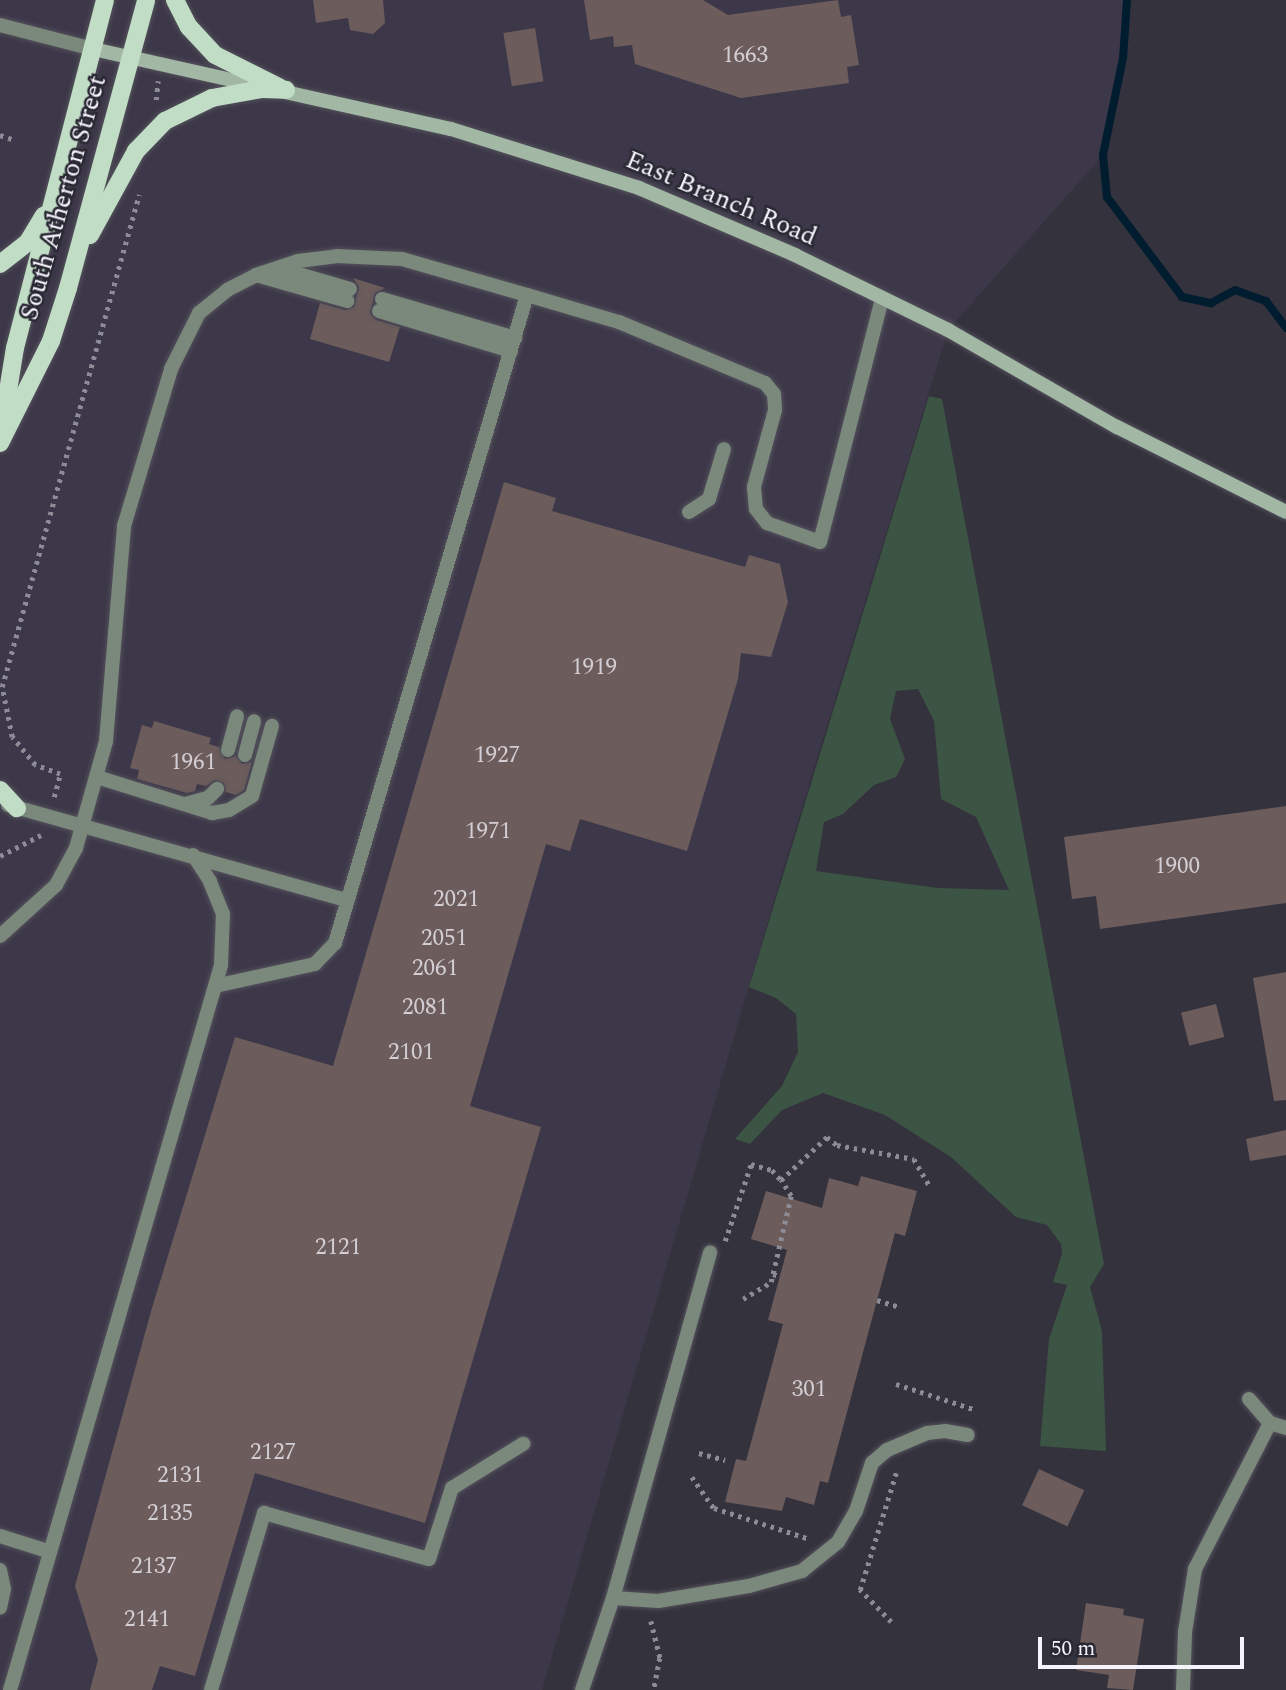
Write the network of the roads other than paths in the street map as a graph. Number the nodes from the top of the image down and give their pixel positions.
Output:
1 (106, 0) edge
2 (146, 0) edge
3 (175, 0) edge
4 (0, 25) edge
5 (93, 49) junction
6 (130, 57) junction
7 (286, 90) junction
8 (63, 162) junction
9 (0, 264) edge
10 (277, 267) junction
11 (73, 270) junction
12 (256, 275) junction
13 (527, 295) junction
14 (882, 298) junction
15 (380, 305) dead end
16 (513, 344) junction
17 (0, 441) edge
18 (724, 449) dead end
19 (689, 512) dead end
20 (1286, 512) edge
21 (237, 716) dead end
22 (254, 721) dead end
23 (272, 726) dead end
24 (228, 750) dead end
25 (244, 755) dead end
26 (97, 777) junction
27 (217, 789) dead end
28 (0, 790) edge
29 (233, 794) dead end
30 (184, 804) junction
31 (9, 805) edge
32 (212, 813) junction
33 (83, 823) junction
34 (193, 855) junction
35 (347, 900) junction
36 (0, 936) edge
37 (215, 986) junction
38 (710, 1252) road end
39 (1249, 1399) dead end
40 (1270, 1423) junction
41 (1286, 1428) edge
42 (968, 1435) dead end
43 (523, 1444) dead end
44 (0, 1536) edge
45 (48, 1551) junction
46 (0, 1570) edge
47 (613, 1598) junction
48 (0, 1608) edge
49 (10, 1690) edge
50 (211, 1690) edge
51 (582, 1690) edge
52 (1184, 1690) edge

1 - 5 main road, South Atherton Street
2 - 6 main road, South Atherton Street
3 - 7 main road
4 - 5 lane
5 - 6 main road, East Branch Road
5 - 8 main road, South Atherton Street
6 - 7 main road, East Branch Road
6 - 11 main road, South Atherton Street
7 - 11 main road
7 - 14 main road, East Branch Road
8 - 9 main road
8 - 17 main road, South Atherton Street
10 - 12 lane
10 - 12 lane
10 - 13 lane
11 - 17 main road, South Atherton Street
12 - 26 lane
13 - 14 lane
13 - 16 lane
14 - 20 main road, East Branch Road
15 - 16 lane
16 - 35 lane
18 - 19 lane
21 - 24 lane
22 - 25 lane
23 - 32 lane
26 - 30 lane
26 - 33 lane
27 - 30 lane
28 - 31 main road
29 - 32 lane
30 - 32 lane
31 - 33 lane
33 - 34 lane
33 - 36 lane
34 - 35 lane
34 - 37 lane
35 - 37 lane
37 - 45 lane
38 - 47 lane
39 - 40 lane
40 - 41 lane
40 - 52 lane
42 - 47 lane
43 - 50 lane
44 - 45 lane
45 - 49 lane
46 - 48 lane
47 - 51 lane

